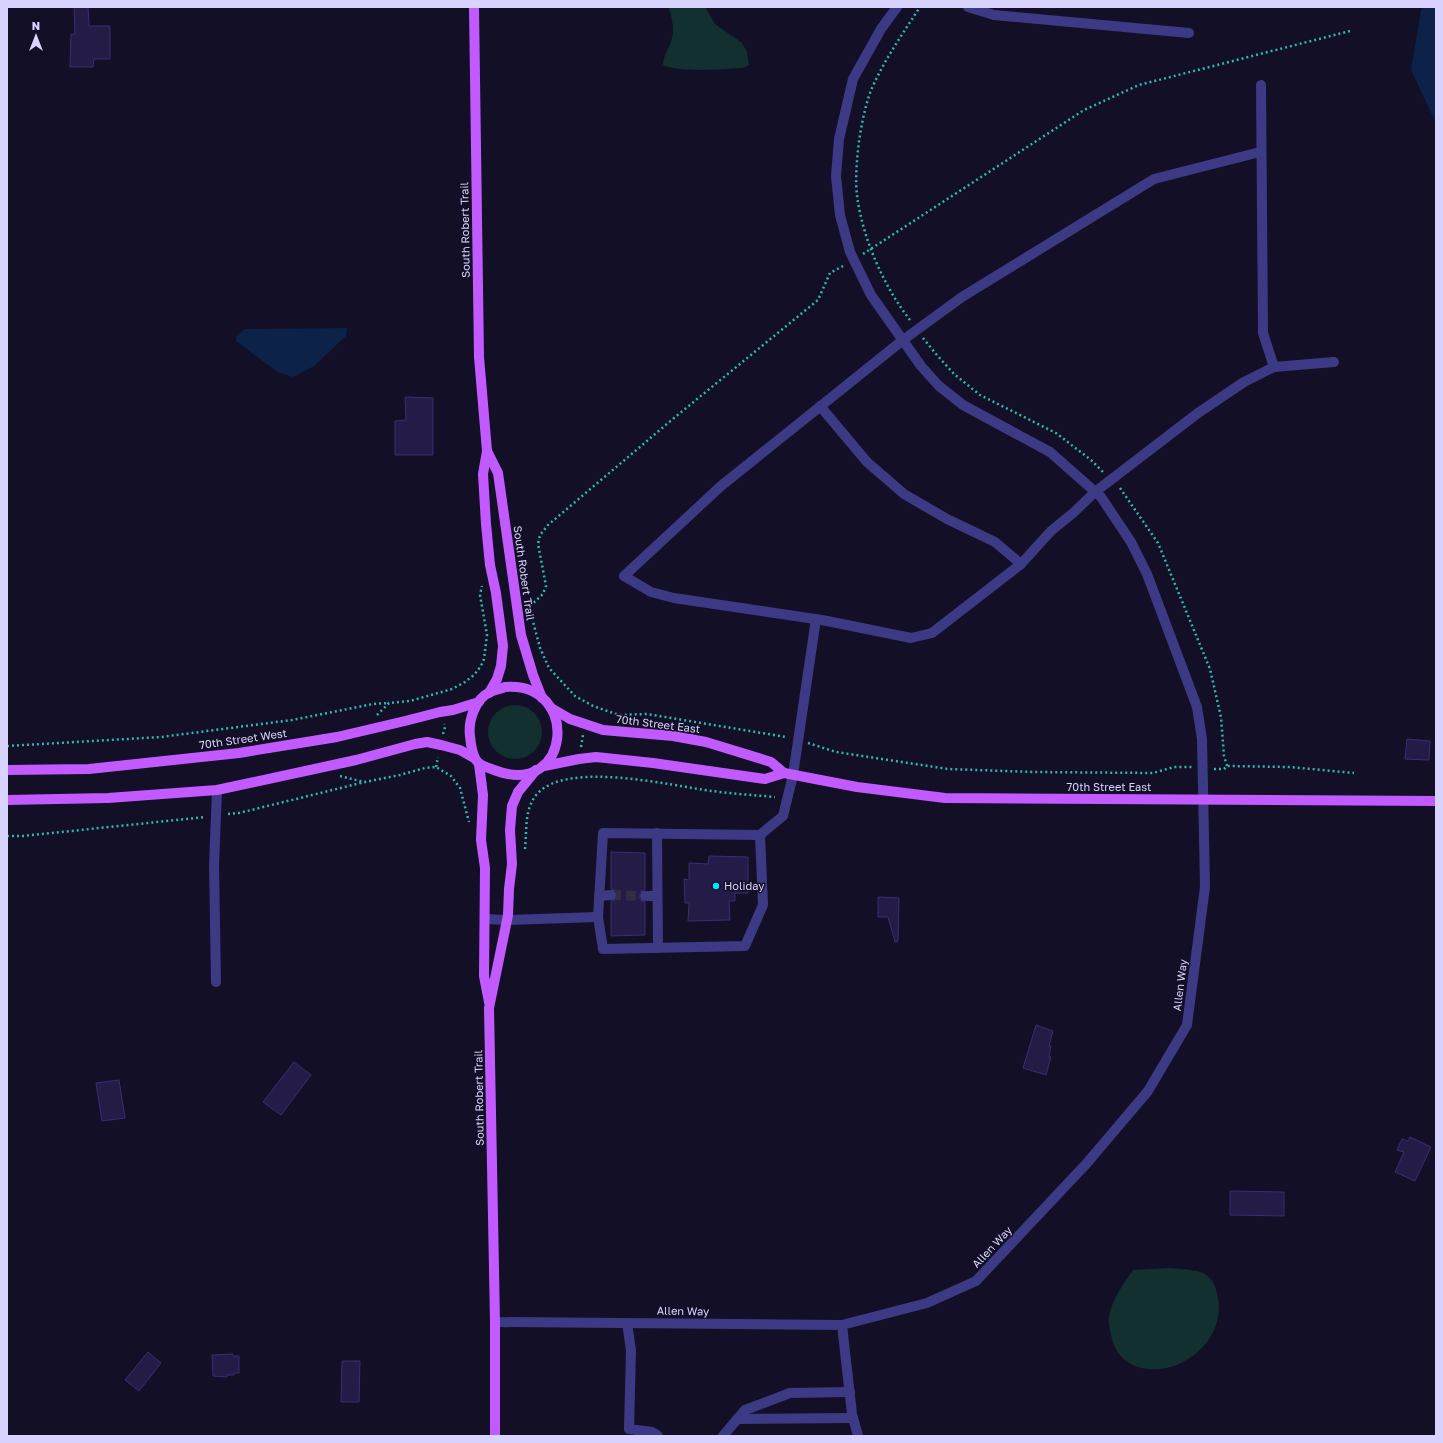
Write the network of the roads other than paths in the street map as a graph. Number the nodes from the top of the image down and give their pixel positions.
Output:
1 (474, 7) edge
2 (896, 7) edge
3 (968, 7) edge
4 (1189, 33) dead end
5 (1261, 84) dead end
6 (1260, 152) junction
7 (903, 340) junction
8 (1334, 362) dead end
9 (1274, 367) junction
10 (820, 406) junction
11 (487, 452) junction
12 (1095, 492) junction
13 (1021, 564) junction
14 (816, 618) junction
15 (489, 692) junction
16 (542, 698) junction
17 (479, 702) junction
18 (551, 708) junction
19 (477, 761) junction
20 (540, 768) junction
21 (7, 770) edge
22 (789, 774) junction
23 (217, 790) junction
24 (7, 800) edge
25 (1204, 800) junction
26 (1436, 801) edge
27 (657, 833) junction
28 (760, 835) junction
29 (612, 895) tunnel mouth
30 (600, 896) junction
31 (646, 896) tunnel mouth
32 (657, 896) junction
33 (598, 917) junction
34 (485, 919) junction
35 (507, 920) junction
36 (658, 948) junction
37 (216, 982) dead end
38 (490, 1008) junction
39 (495, 1322) junction
40 (627, 1323) junction
41 (842, 1324) junction
42 (850, 1392) junction
43 (853, 1418) junction
44 (737, 1419) junction
45 (628, 1432) edge
46 (495, 1436) edge
47 (658, 1436) edge
48 (723, 1436) edge
49 (858, 1436) edge

1 - 11 main road, South Robert Trail
2 - 7 street, Allen Way
3 - 4 street
5 - 6 street
6 - 7 street
6 - 9 street
7 - 10 street
7 - 12 street, Allen Way
8 - 9 street
9 - 12 street
10 - 13 street
10 - 14 street
11 - 15 main road, South Robert Trail
11 - 16 main road, South Robert Trail
12 - 13 street
12 - 25 street, Allen Way
13 - 14 street
14 - 22 street
15 - 16 main road
15 - 17 main road
16 - 18 main road
17 - 19 main road
17 - 21 main road, 70th Street West
18 - 20 main road
18 - 22 main road, 70th Street East
19 - 20 main road
19 - 23 main road
19 - 34 main road
20 - 22 main road, 70th Street East
20 - 35 main road, South Robert Trail
22 - 25 main road, 70th Street East
22 - 28 street
23 - 24 main road
23 - 37 street
25 - 26 main road, 70th Street East
25 - 41 street, Allen Way
27 - 28 street
27 - 30 street
27 - 32 street
28 - 36 street
29 - 30 street
30 - 33 street
31 - 32 street
32 - 36 street
33 - 35 street
33 - 36 street
34 - 35 street
34 - 38 main road
35 - 38 main road, South Robert Trail
38 - 39 main road, South Robert Trail
39 - 40 street, Allen Way
39 - 46 main road, South Robert Trail
40 - 41 street, Allen Way
40 - 45 street
41 - 42 street
42 - 43 street
42 - 44 street
43 - 44 street
43 - 49 street
44 - 48 street
45 - 47 street

